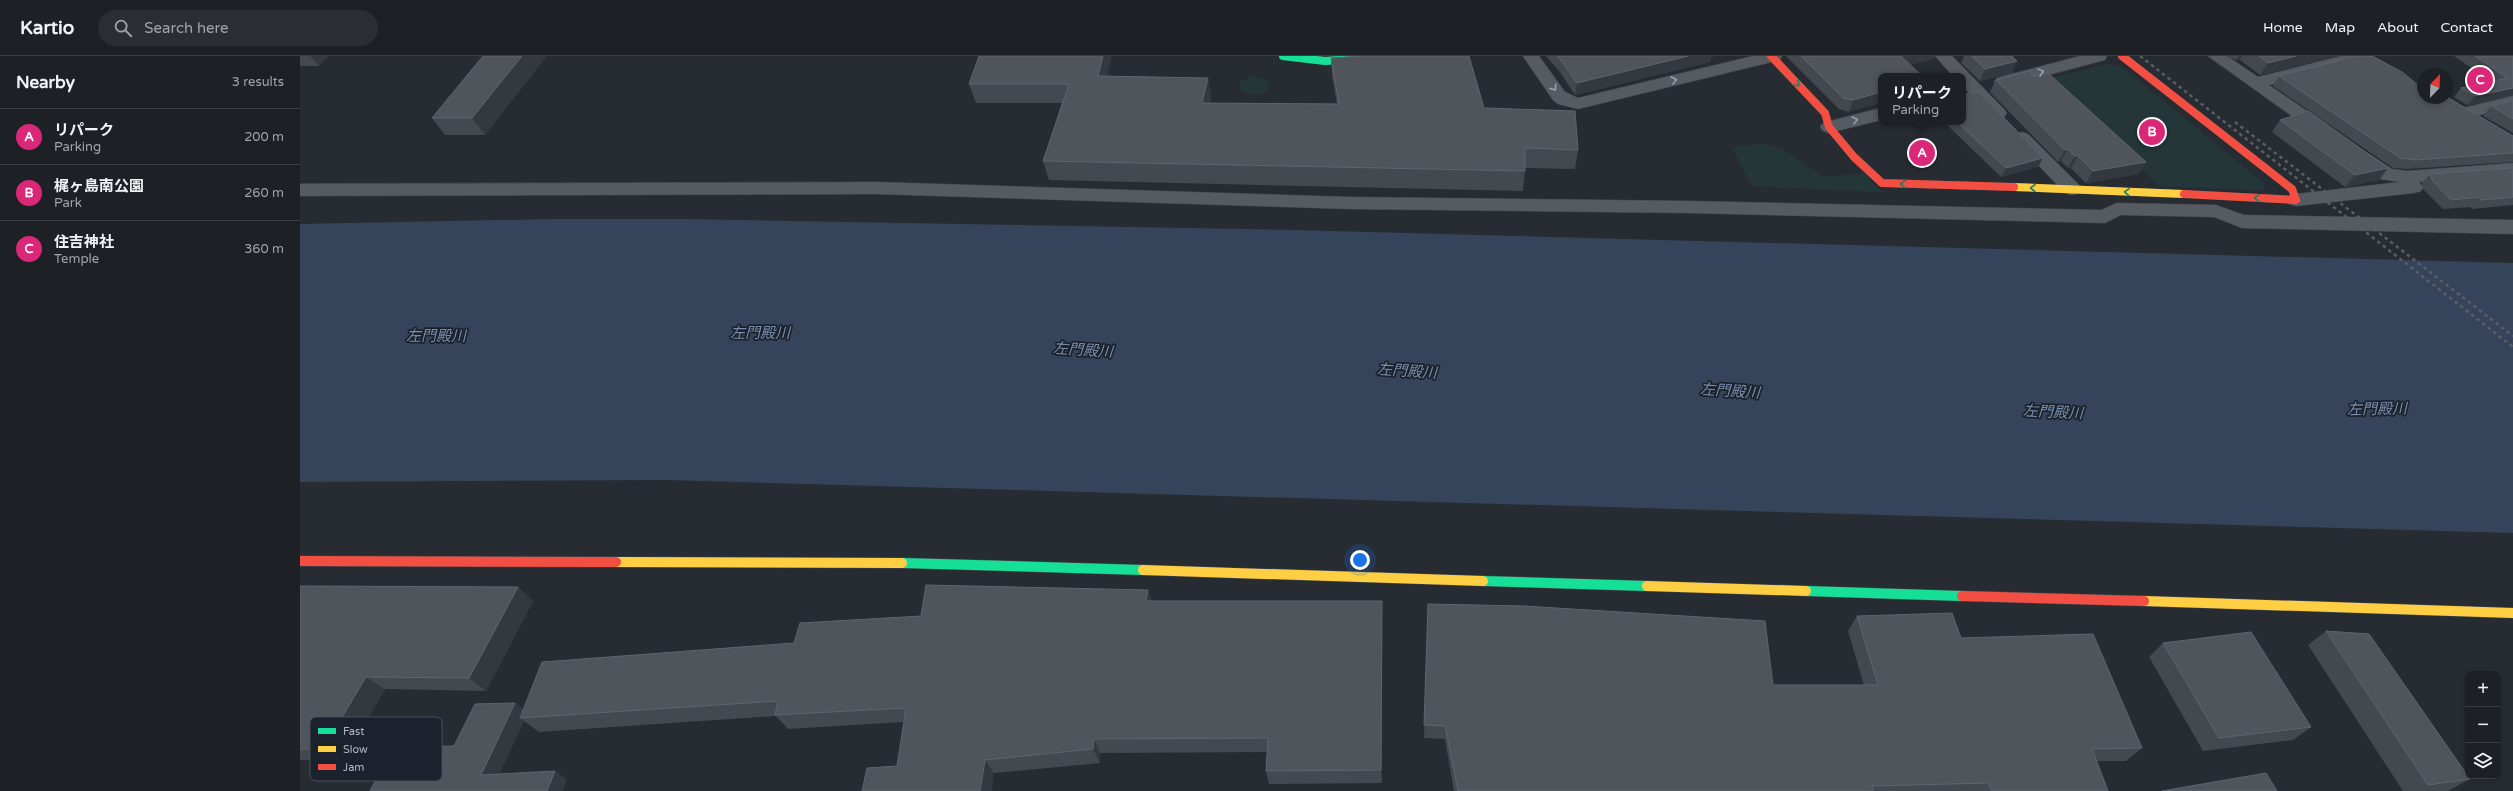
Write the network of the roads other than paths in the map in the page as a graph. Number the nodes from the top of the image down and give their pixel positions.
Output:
1 (1283, 56) edge
2 (1396, 56) edge
3 (1531, 56) edge
4 (1772, 56) edge
5 (1943, 56) edge
6 (2099, 56) edge
7 (2122, 56) edge
8 (2216, 56) edge
9 (2366, 58) edge
10 (1960, 73) edge
11 (2255, 83) junction
12 (1969, 91) edge
13 (2513, 101) edge
14 (1878, 115) edge
15 (2483, 124) edge
16 (1829, 127) junction
17 (2513, 170) edge
18 (2513, 177) edge
19 (2072, 189) junction
20 (300, 190) edge
21 (2304, 200) junction
22 (2216, 211) junction
23 (2513, 227) edge
24 (300, 561) edge
25 (2513, 613) edge

1 - 2 street
3 -> 4 street
4 -> 16 street
5 - 10 street
12 -> 6 street
7 - 21 street
8 - 11 street
9 - 11 street
11 - 17 street
12 - 19 street
13 - 15 street
16 -> 14 street
19 -> 16 street
18 - 21 street
21 -> 19 street
20 - 22 street
21 - 22 street
22 - 23 street
24 - 25 street

